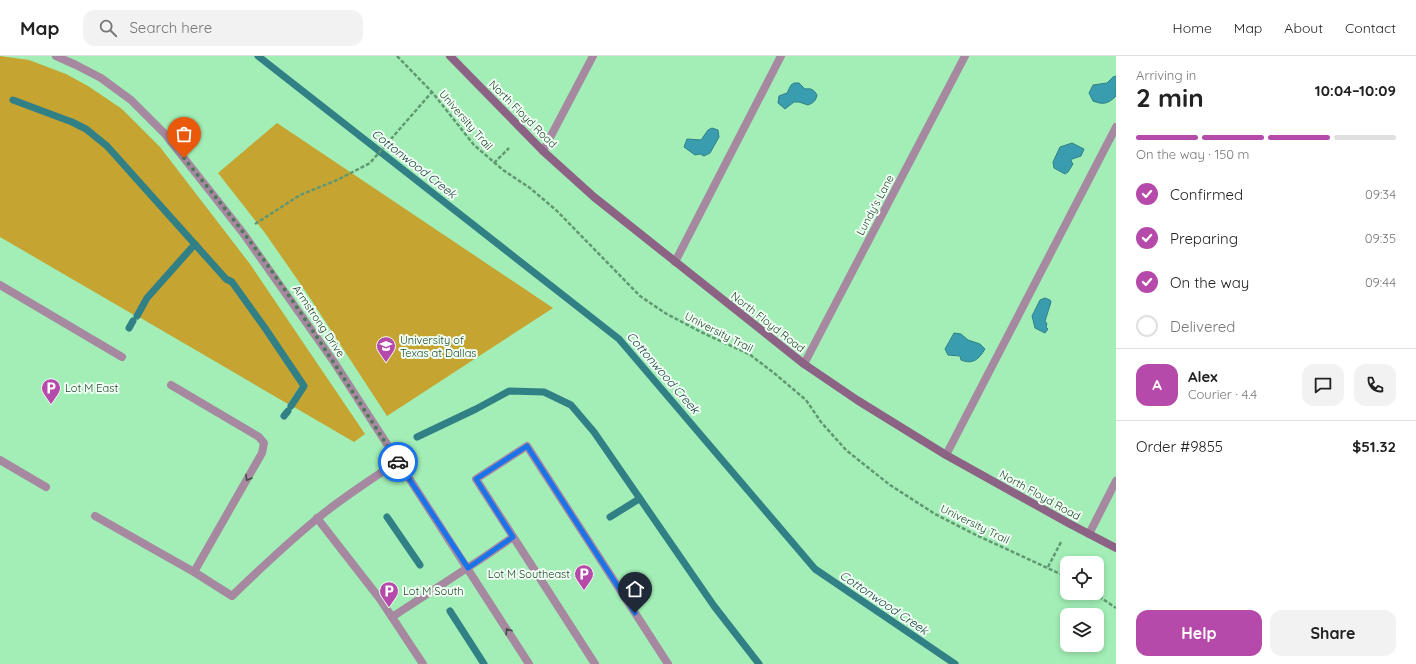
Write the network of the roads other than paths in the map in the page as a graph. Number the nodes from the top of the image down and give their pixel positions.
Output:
1 (56, 56) edge
2 (450, 56) edge
3 (593, 56) edge
4 (781, 56) edge
5 (965, 56) edge
6 (1116, 127) edge
7 (543, 151) junction
8 (675, 262) junction
9 (0, 285) edge
10 (122, 357) dead end
11 (804, 364) junction
12 (171, 385) dead end
13 (946, 455) junction
14 (0, 460) edge
15 (398, 461) junction
16 (1116, 481) edge
17 (46, 487) dead end
18 (95, 516) dead end
19 (317, 518) junction
20 (1089, 534) junction
21 (513, 537) junction
22 (1116, 548) edge
23 (468, 568) junction
24 (194, 572) junction
25 (392, 617) junction
26 (423, 664) edge
27 (529, 664) edge
28 (595, 664) edge
29 (668, 664) edge

1 - 15 street, Armstrong Drive
2 - 7 street, North Floyd Road
3 - 7 street
4 - 8 street
5 - 11 street, Lundy's Lane
6 - 13 street
7 - 8 street, North Floyd Road
8 - 11 street, North Floyd Road
9 - 10 street
11 - 13 street, North Floyd Road
12 -> 24 street
13 - 20 street, North Floyd Road
14 - 17 street
15 - 19 street
15 - 23 street, Armstrong Drive
16 - 20 street
18 - 24 street
19 - 24 street
19 - 25 street
20 - 22 street, North Floyd Road
21 - 23 street
21 - 28 street
21 - 29 street
23 - 25 street
27 -> 23 street, Armstrong Drive
25 - 26 street

